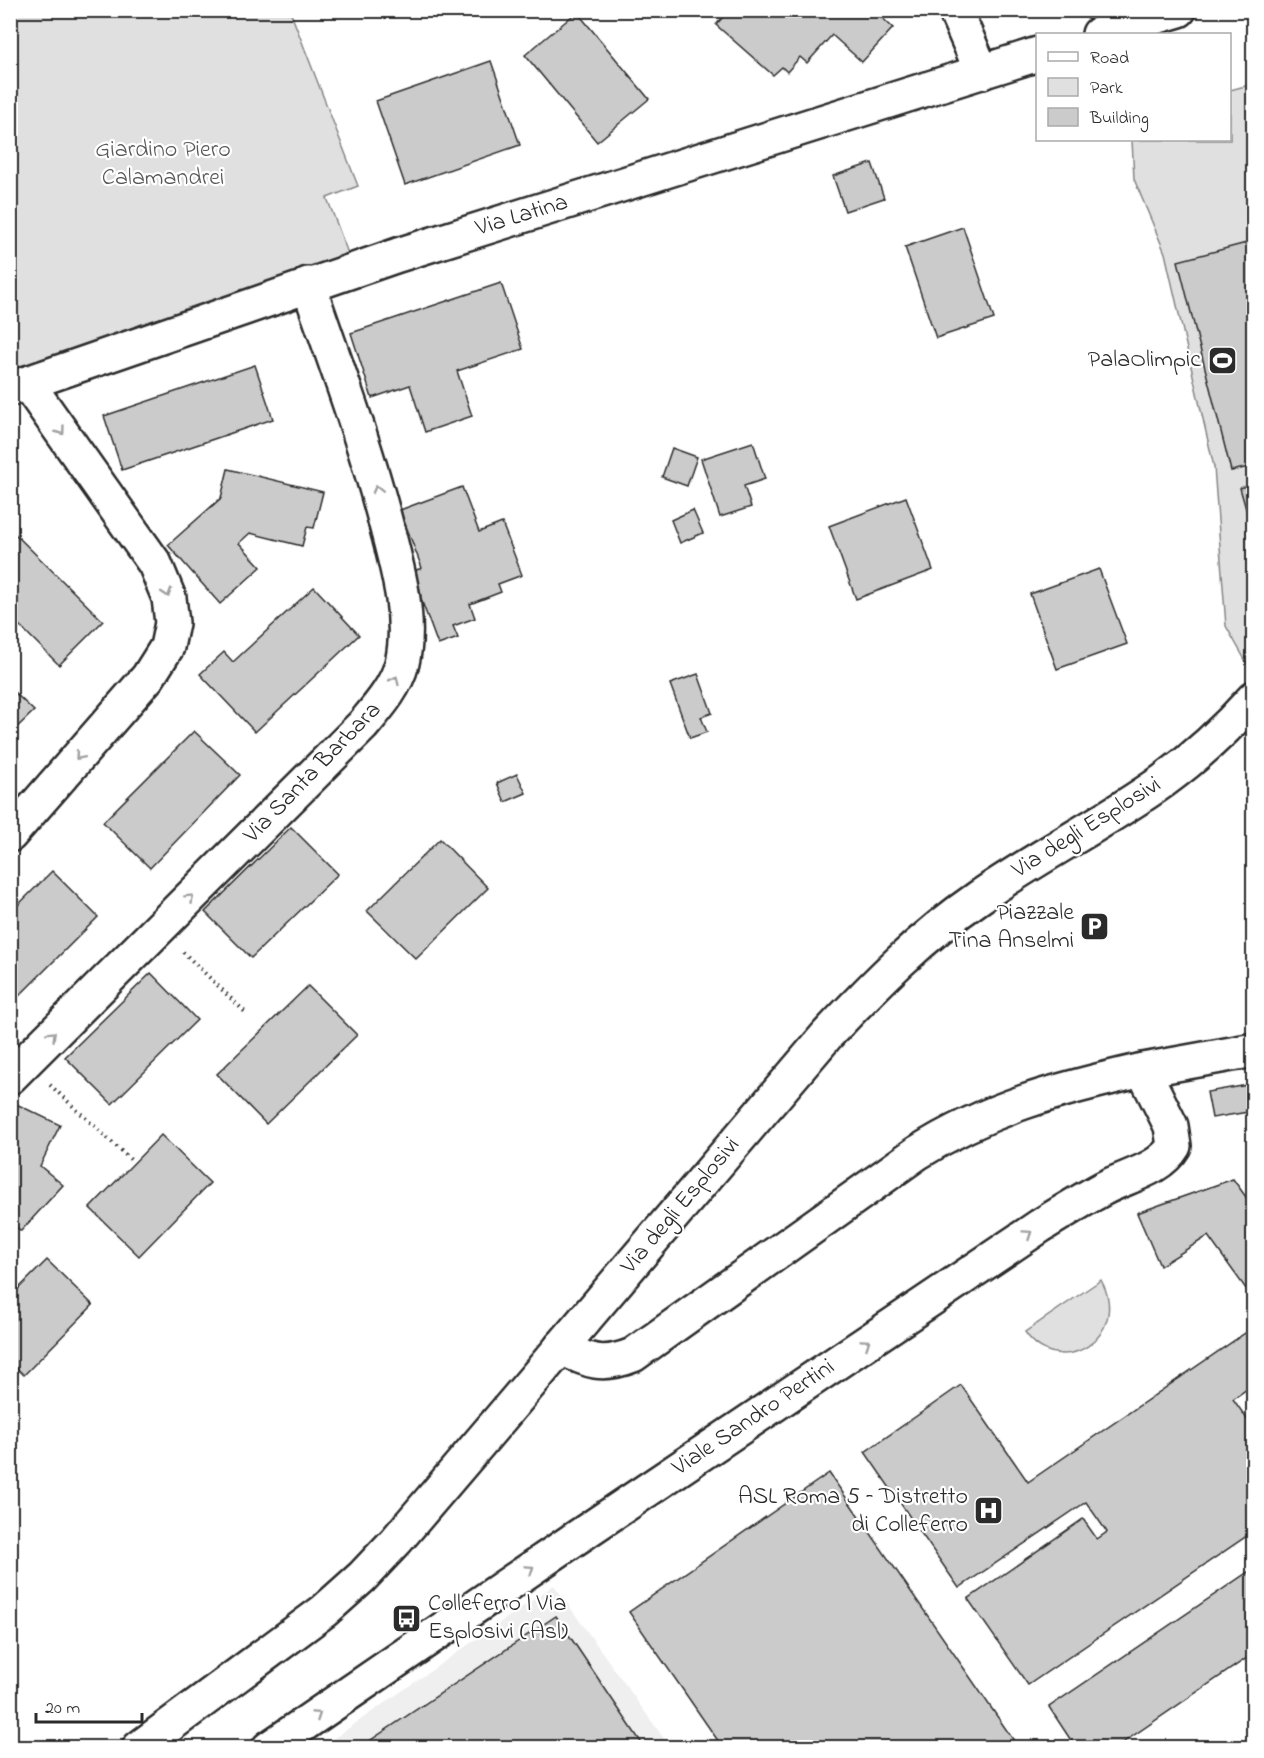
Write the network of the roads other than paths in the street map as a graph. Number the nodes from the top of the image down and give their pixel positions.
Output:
1 (955, 10) edge
2 (1179, 10) edge
3 (1113, 24) edge
4 (1036, 55) edge
5 (981, 72) junction
6 (308, 284) junction
7 (19, 386) edge
8 (1254, 698) edge
9 (10, 835) edge
10 (1254, 1050) edge
11 (18, 1069) edge
12 (1143, 1070) junction
13 (561, 1347) junction
14 (139, 1748) edge
15 (269, 1748) edge

1 - 5 street
2 - 3 street
4 - 5 street, Via Latina
5 - 6 street, Via Latina
6 - 7 street, Via Latina
11 -> 6 street, Via Santa Barbara
7 -> 9 street
8 - 13 street, Via degli Esplosivi
10 - 12 street
12 - 13 street
15 -> 12 street, Viale Sandro Pertini
13 - 14 street, Via degli Esplosivi

